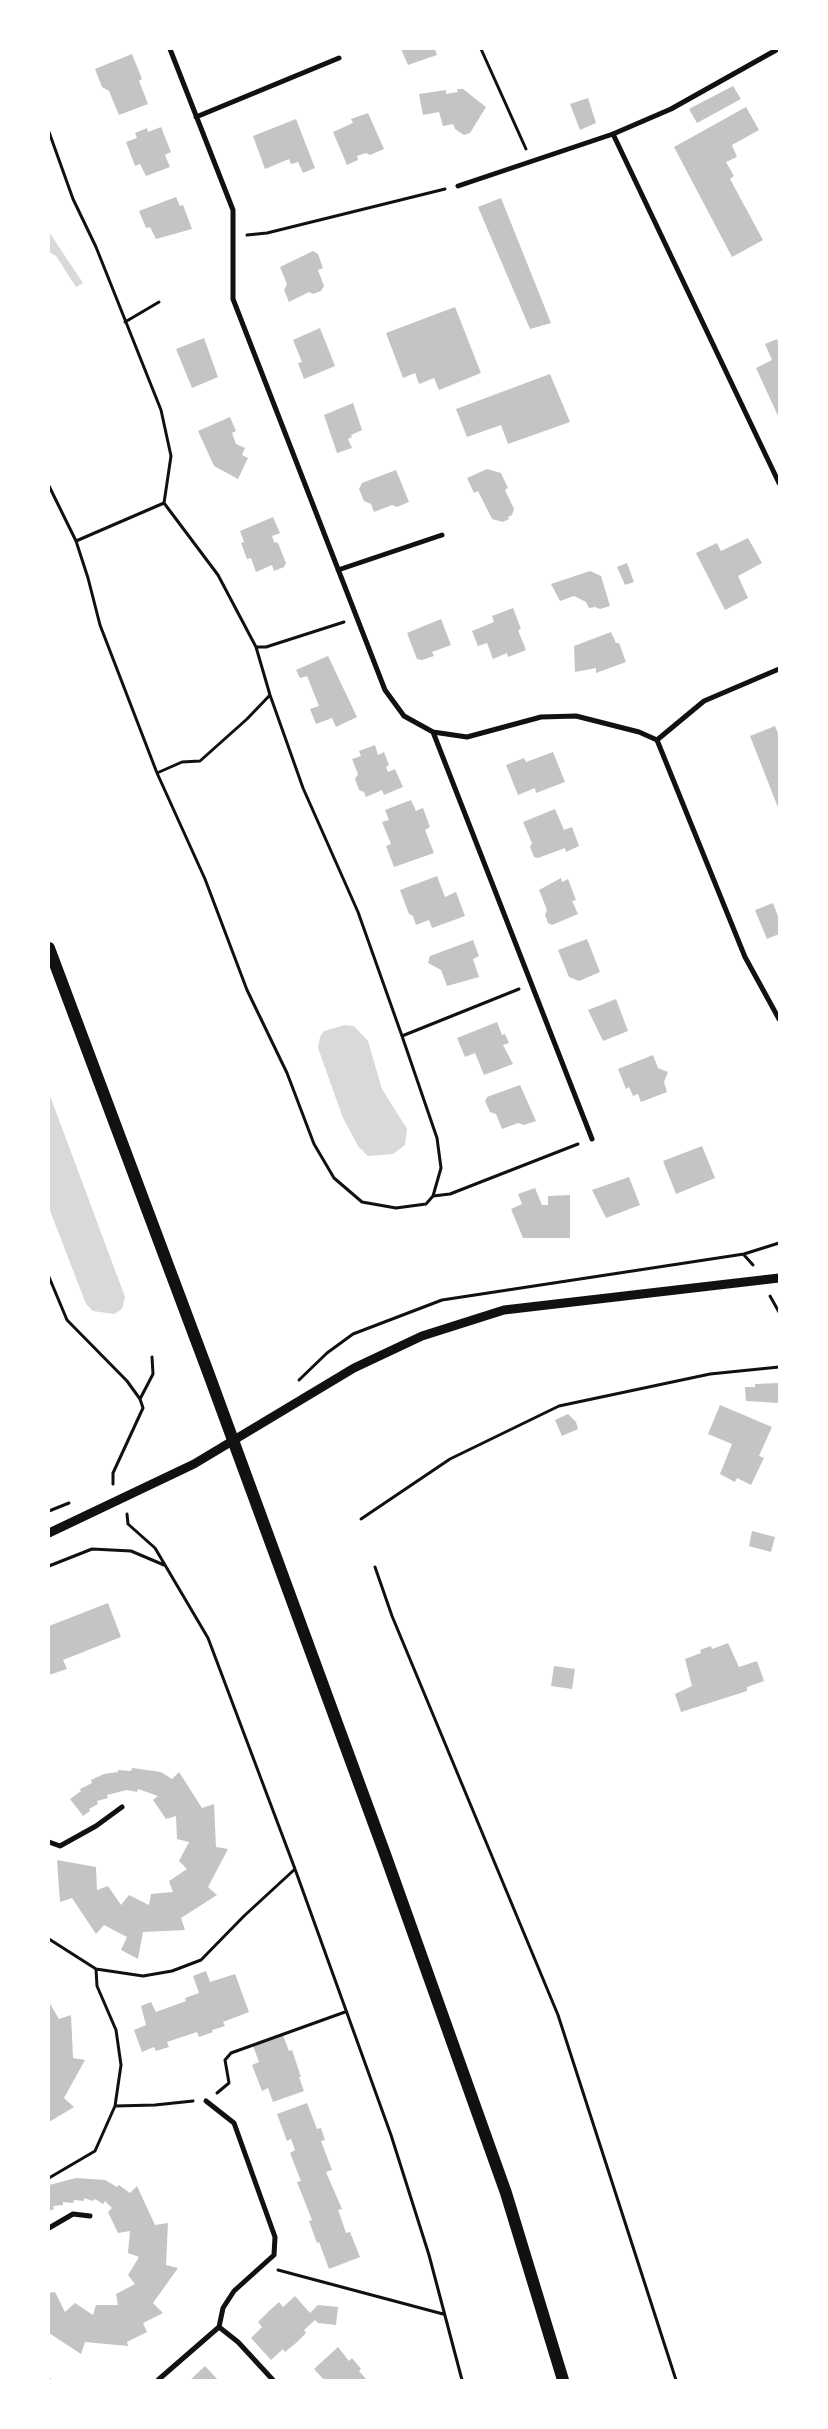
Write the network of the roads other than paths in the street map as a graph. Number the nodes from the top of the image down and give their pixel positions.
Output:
1 (170, 49) edge
2 (778, 49) edge
3 (340, 58) dead end
4 (196, 117) junction
5 (613, 134) junction
6 (458, 186) road end
7 (779, 483) edge
8 (442, 535) dead end
9 (338, 570) junction
10 (779, 669) edge
11 (433, 732) junction
12 (657, 740) junction
13 (49, 948) edge
14 (779, 1019) edge
15 (592, 1139) road end
16 (779, 1278) edge
17 (49, 1533) edge
18 (122, 1807) dead end
19 (49, 1842) edge
20 (206, 2100) road end
21 (90, 2216) dead end
22 (49, 2228) edge
23 (218, 2327) junction
24 (158, 2380) edge
25 (273, 2380) edge
26 (563, 2380) edge

1 - 4 street
2 - 5 street
3 - 4 street
4 - 9 street
5 - 6 street
5 - 7 street
8 - 9 street
9 - 11 street
10 - 12 street
11 - 12 street
11 - 15 street
12 - 14 street
13 - 26 main road
16 - 17 street
18 - 19 street
20 - 23 street
21 - 22 street
23 - 24 street
23 - 25 street

